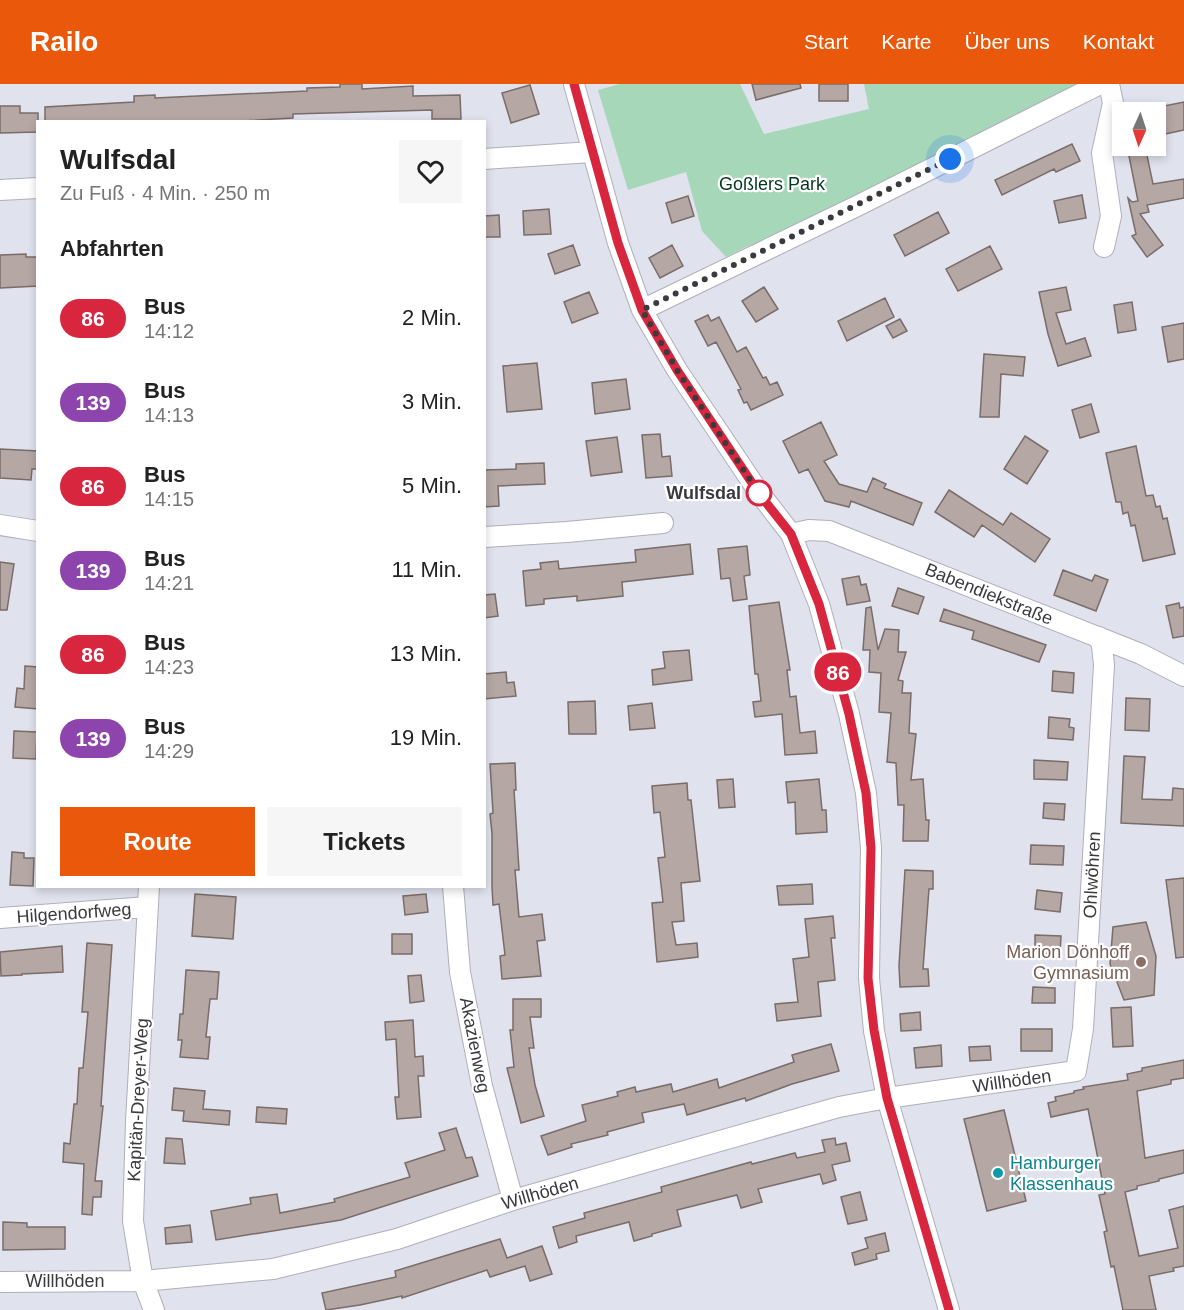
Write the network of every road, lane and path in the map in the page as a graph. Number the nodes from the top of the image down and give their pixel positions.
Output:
1 (574, 84) edge
2 (1100, 84) edge
3 (1109, 84) edge
4 (592, 152) junction
5 (486, 159) edge
6 (36, 188) edge
7 (0, 190) edge
8 (1104, 247) dead end
9 (642, 310) junction
10 (663, 524) dead end
11 (0, 525) edge
12 (36, 531) edge
13 (791, 534) junction
14 (486, 537) edge
15 (1099, 637) junction
16 (1141, 654) junction
17 (1184, 676) edge
18 (1103, 678) junction
19 (149, 888) edge
20 (453, 888) edge
21 (148, 907) junction
22 (0, 918) edge
23 (1076, 1071) joint
24 (887, 1098) junction
25 (513, 1200) junction
26 (0, 1281) edge
27 (143, 1281) junction
28 (154, 1310) edge
29 (949, 1310) edge

1 - 4 street
2 - 9 street
3 - 8 street
4 - 5 street
4 - 9 street
6 - 7 street
9 - 13 street
10 - 14 street
11 - 12 street
13 - 15 street, Babendiekstraße
13 - 24 street
15 - 16 street, Babendiekstraße
15 - 18 street, Ohlwöhren
16 - 17 street, Babendiekstraße
16 - 18 street
18 - 23 street, Ohlwöhren
19 - 21 street, Kapitän-Dreyer-Weg
20 - 25 street, Akazienweg
21 - 22 street, Hilgendorfweg
21 - 27 street, Kapitän-Dreyer-Weg
23 - 24 street, Willhöden
24 - 25 street, Willhöden
24 - 29 street
25 - 27 street, Willhöden
26 - 27 street, Willhöden
27 - 28 street, Kapitän-Dreyer-Weg

